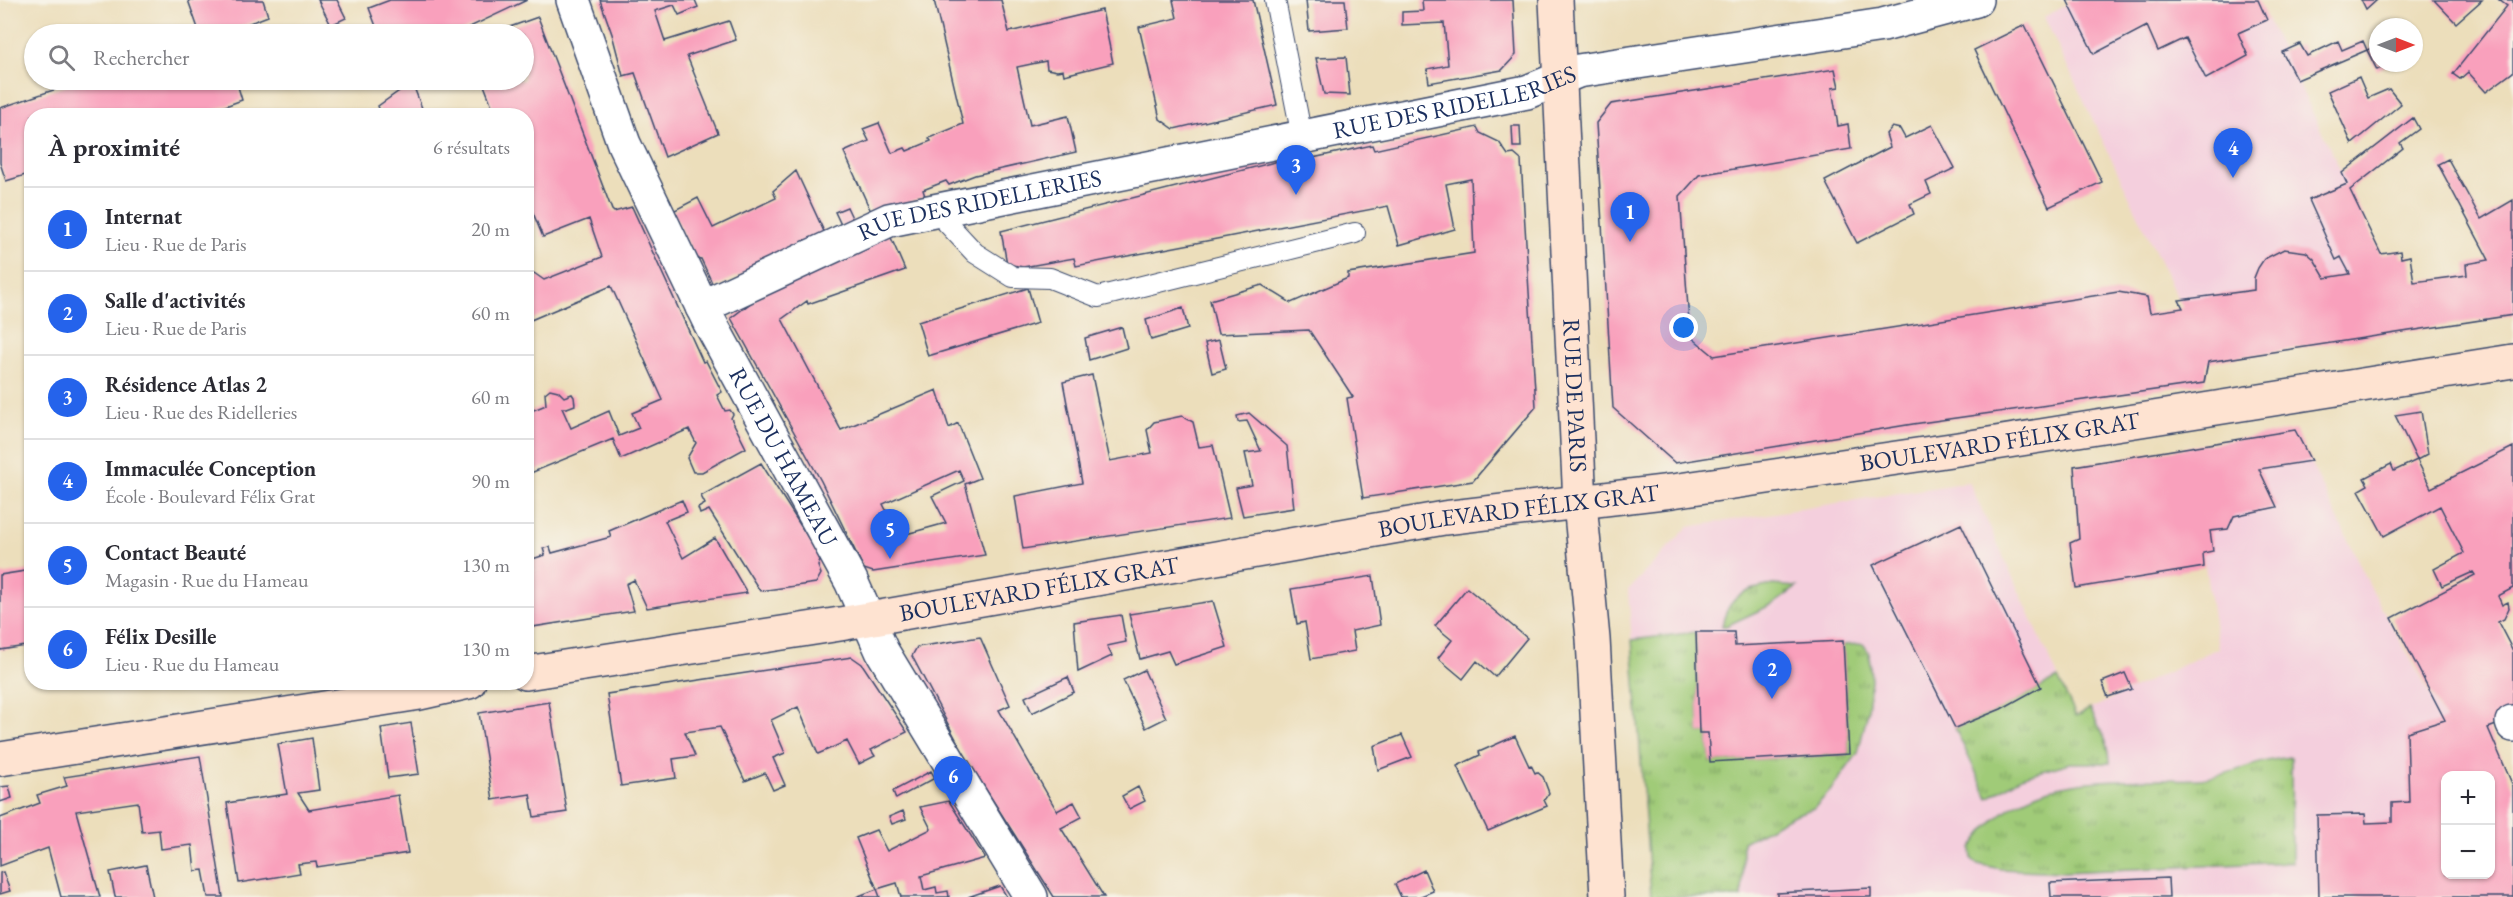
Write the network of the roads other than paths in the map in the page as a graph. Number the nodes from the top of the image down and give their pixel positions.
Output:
1 (573, 0) edge
2 (1275, 0) edge
3 (1556, 0) edge
4 (1976, 0) edge
5 (1560, 77) junction
6 (1302, 137) junction
7 (935, 210) junction
8 (1354, 234) dead end
9 (702, 307) junction
10 (2513, 361) edge
11 (1580, 503) junction
12 (869, 619) junction
13 (534, 672) edge
14 (433, 690) edge
15 (0, 759) edge
16 (1031, 897) edge
17 (1607, 897) edge

1 - 9 street, RUE DU HAMEAU
2 - 6 lane
3 - 5 main road, RUE DE PARIS
4 - 5 street, RUE DES RIDELLERIES
5 - 6 street, RUE DES RIDELLERIES
5 - 11 main road, RUE DE PARIS
6 - 7 street, RUE DES RIDELLERIES
7 - 8 lane
7 - 9 street, RUE DES RIDELLERIES
9 - 12 street, RUE DU HAMEAU
10 - 11 main road, BOULEVARD FÉLIX GRAT
11 - 12 main road, BOULEVARD FÉLIX GRAT
11 - 17 main road, RUE DE PARIS
12 - 13 main road, BOULEVARD FÉLIX GRAT
12 - 16 street, RUE DU HAMEAU
14 - 15 main road

